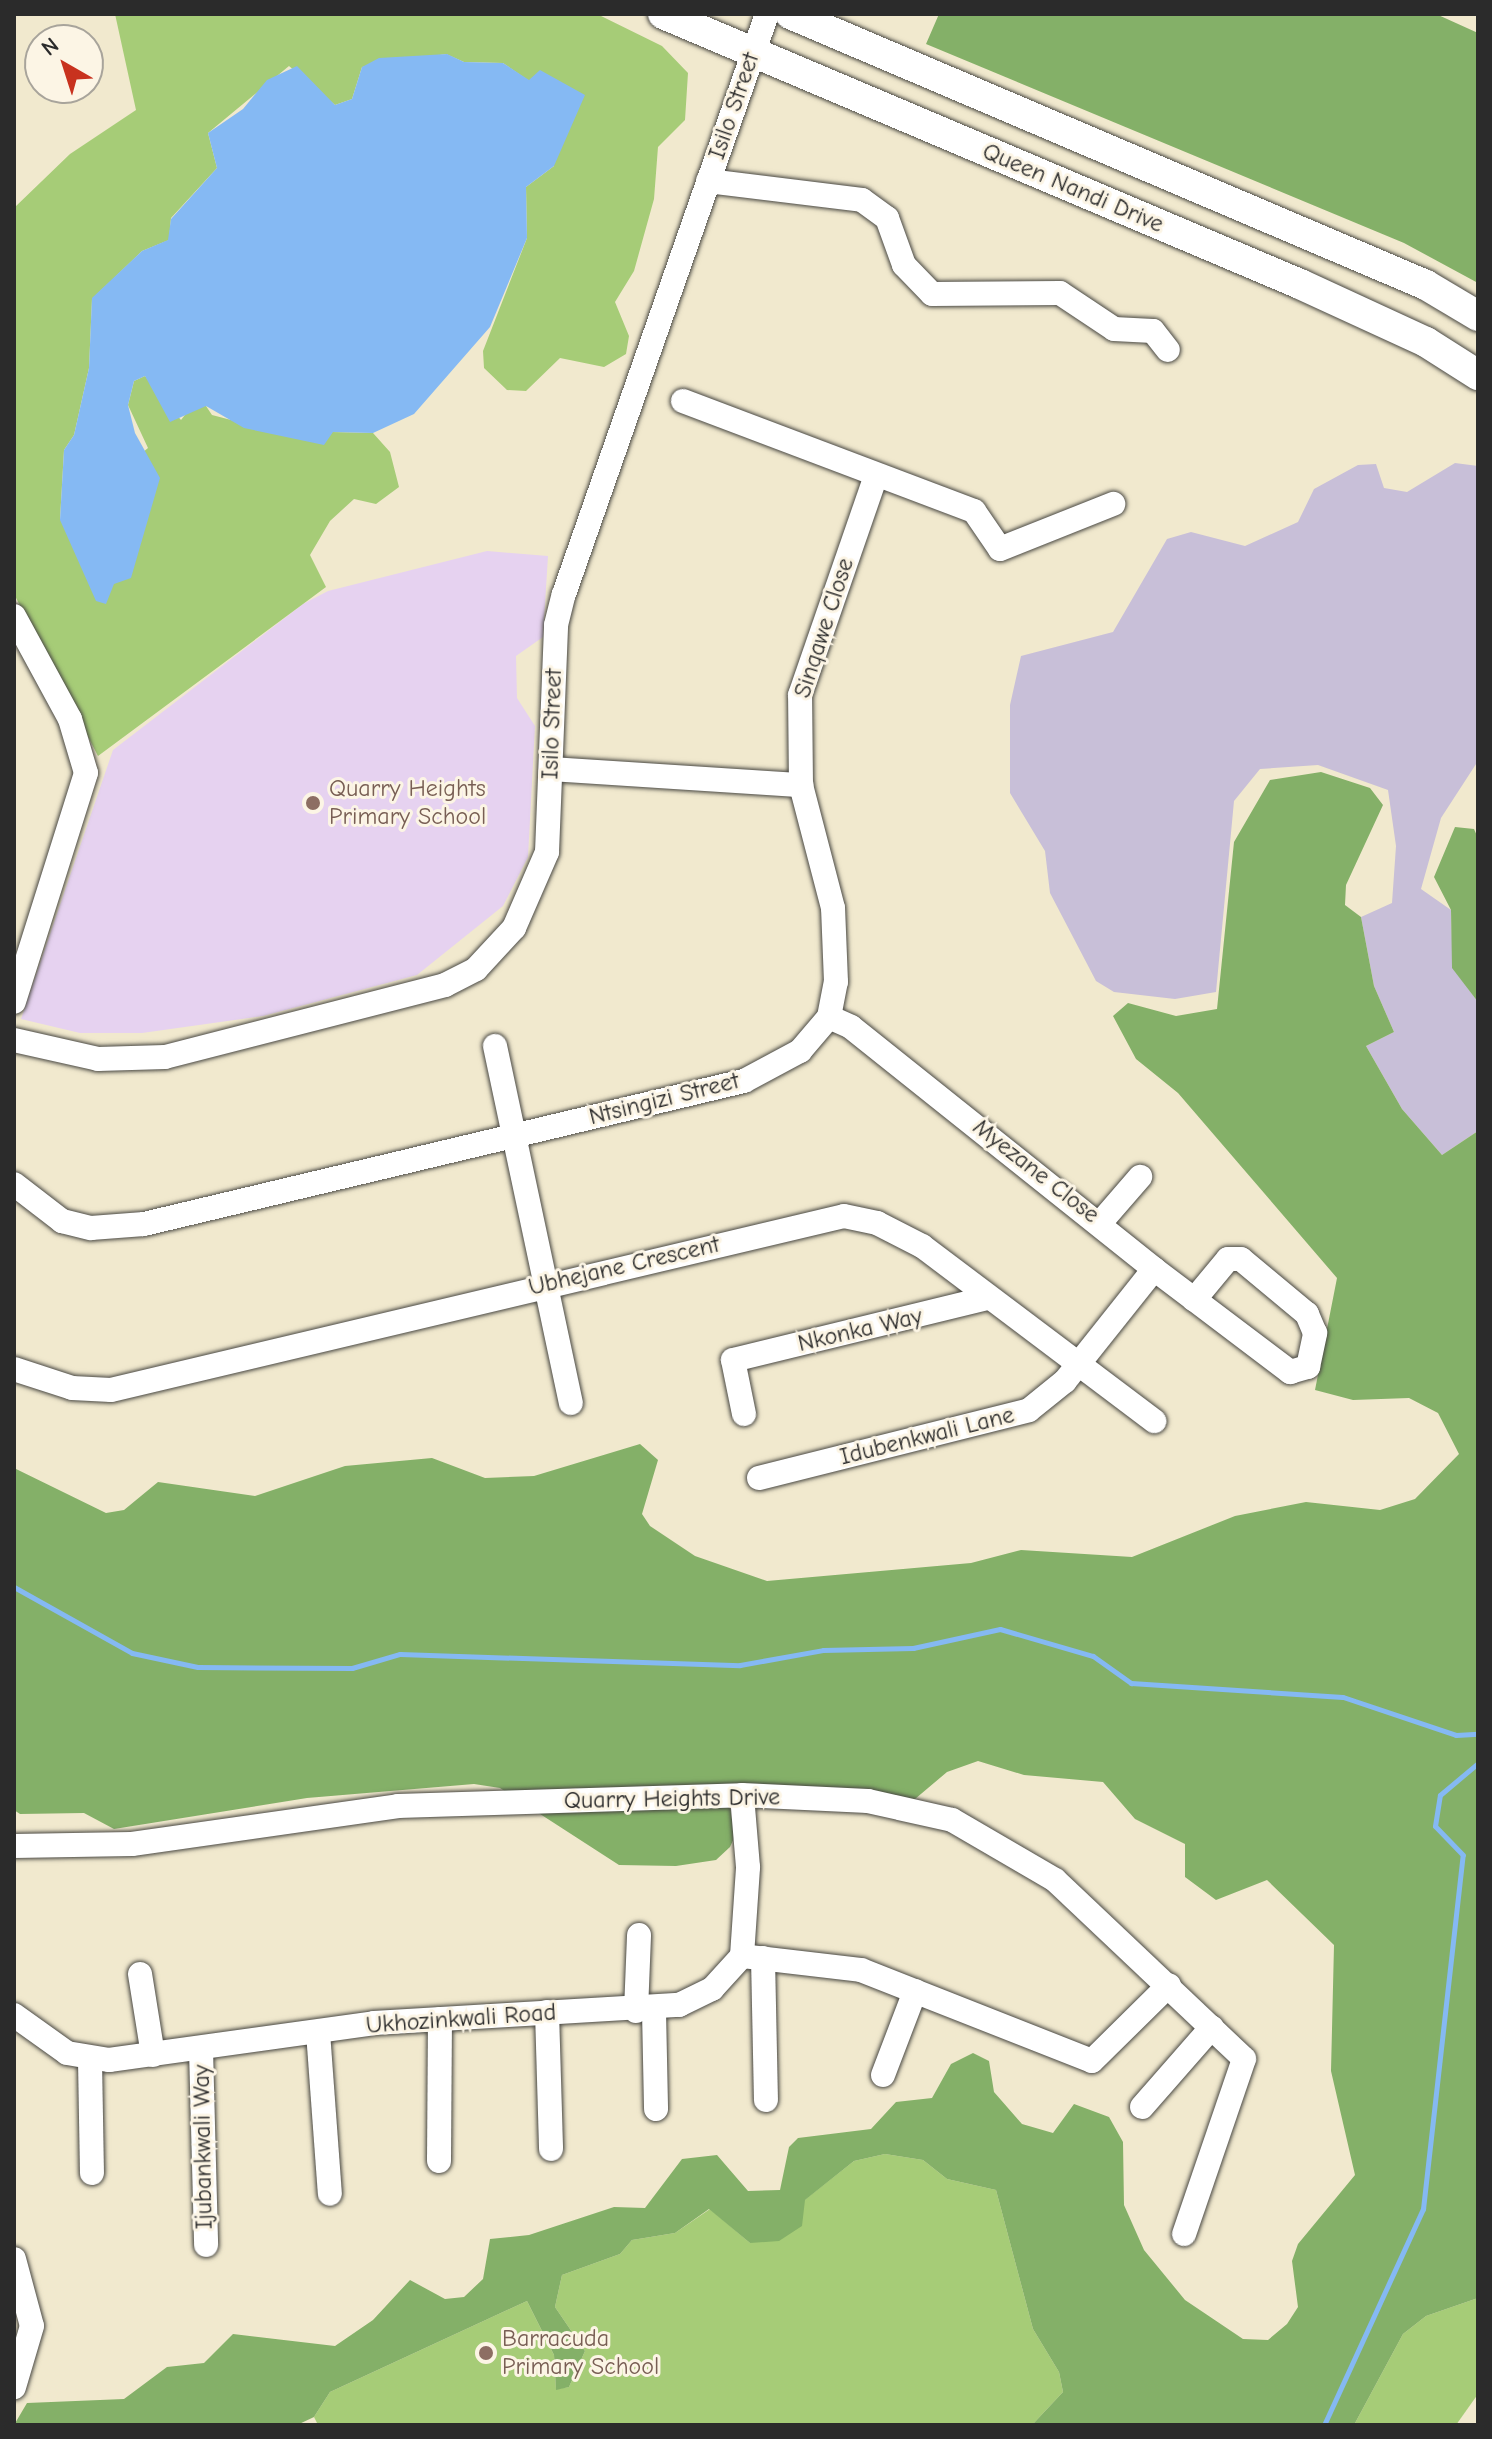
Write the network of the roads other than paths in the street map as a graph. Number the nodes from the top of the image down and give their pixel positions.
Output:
1 (663, 14) edge
2 (767, 14) edge
3 (790, 14) edge
4 (750, 55) junction
5 (708, 181) junction
6 (1478, 316) edge
7 (1168, 350) dead end
8 (1478, 375) edge
9 (683, 401) dead end
10 (876, 476) junction
11 (1113, 504) dead end
12 (14, 616) edge
13 (551, 769) junction
14 (801, 785) junction
15 (14, 1002) edge
16 (829, 1017) junction
17 (14, 1040) edge
18 (495, 1046) dead end
19 (512, 1136) junction
20 (1140, 1177) dead end
21 (14, 1184) edge
22 (1101, 1222) junction
23 (1154, 1269) junction
24 (544, 1282) junction
25 (988, 1298) junction
26 (1194, 1300) junction
27 (1080, 1365) junction
28 (14, 1369) edge
29 (571, 1403) dead end
30 (744, 1414) dead end
31 (1154, 1421) dead end
32 (759, 1478) dead end
33 (742, 1795) junction
34 (14, 1846) edge
35 (639, 1935) dead end
36 (752, 1957) junction
37 (140, 1974) dead end
38 (1169, 1985) junction
39 (915, 1991) junction
40 (645, 2011) junction
41 (547, 2012) junction
42 (14, 2015) edge
43 (440, 2019) junction
44 (1212, 2027) junction
45 (318, 2032) junction
46 (201, 2049) junction
47 (153, 2055) junction
48 (90, 2060) junction
49 (883, 2075) dead end
50 (766, 2100) dead end
51 (1142, 2107) dead end
52 (656, 2109) dead end
53 (551, 2149) dead end
54 (439, 2161) dead end
55 (92, 2173) dead end
56 (330, 2194) dead end
57 (1184, 2234) dead end
58 (206, 2245) dead end
59 (14, 2259) edge
60 (14, 2387) edge

1 - 4 main road, Queen Nandi Drive
2 - 4 street, Isilo Street
3 - 6 main road, Queen Nandi Drive
4 - 5 street, Isilo Street
4 - 8 main road, Queen Nandi Drive
5 - 7 street
5 - 13 street, Isilo Street
9 - 10 street
10 - 11 street
10 - 14 street, Sinqawe Close
12 - 15 street
13 - 14 street
13 - 17 street, Isilo Street
14 - 16 street
16 - 19 street, Ntsingizi Street
16 - 22 street, Myezane Close
18 - 19 street
19 - 21 street, Ntsingizi Street
19 - 24 street
20 - 22 street
22 - 23 street, Myezane Close
23 - 26 street, Myezane Close
23 - 27 street
24 - 25 street, Ubhejane Crescent
24 - 28 street, Ubhejane Crescent
24 - 29 street
25 - 27 street, Ubhejane Crescent
25 - 30 street, Nkonka Way
26 - 26 street, Myezane Close
27 - 31 street, Ubhejane Crescent
27 - 32 street, Idubenkwali Lane
33 - 34 street, Quarry Heights Drive
33 - 36 street
33 - 38 street, Quarry Heights Drive
35 - 40 street
36 - 39 street
36 - 40 street, Ukhozinkwali Road
36 - 50 street
37 - 47 street
38 - 39 street
38 - 44 street, Quarry Heights Drive
39 - 49 street
40 - 41 street, Ukhozinkwali Road
40 - 52 street
41 - 43 street, Ukhozinkwali Road
41 - 53 street
42 - 48 street, Ukhozinkwali Road
43 - 45 street, Ukhozinkwali Road
43 - 54 street
44 - 51 street
44 - 57 street, Quarry Heights Drive
45 - 46 street, Ukhozinkwali Road
45 - 56 street
46 - 47 street, Ukhozinkwali Road
46 - 58 street, Ijubankwali Way
47 - 48 street, Ukhozinkwali Road
48 - 55 street
59 - 60 street

